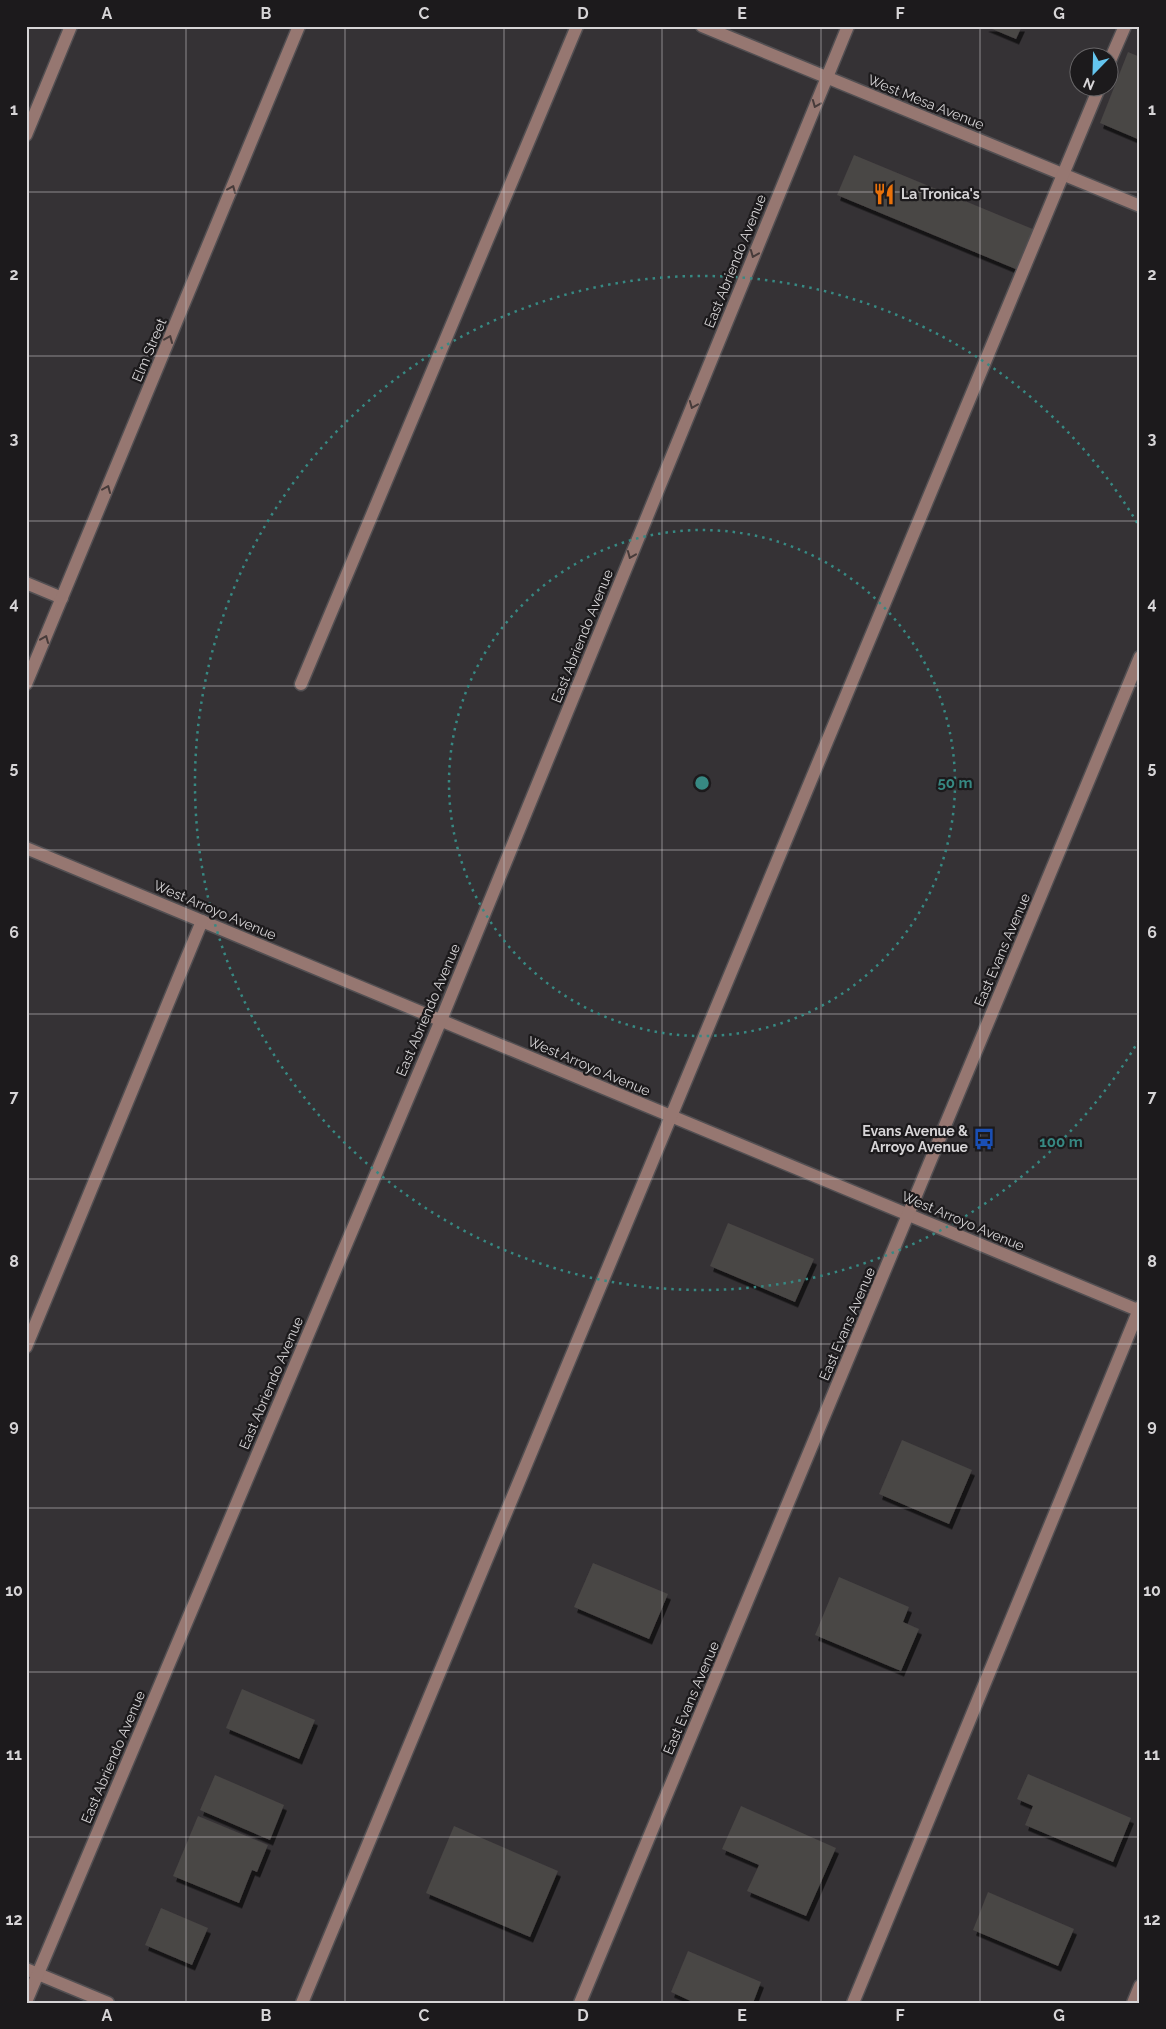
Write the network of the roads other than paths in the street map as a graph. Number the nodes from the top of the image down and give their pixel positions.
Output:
1 (71, 26) edge
2 (299, 26) edge
3 (577, 26) edge
4 (702, 26) edge
5 (848, 26) edge
6 (1125, 26) edge
7 (1115, 48) edge
8 (827, 78) junction
9 (1095, 98) edge
10 (26, 135) edge
11 (1063, 174) junction
12 (1140, 206) edge
13 (26, 583) edge
14 (62, 598) junction
15 (1140, 657) edge
16 (26, 684) edge
17 (301, 684) dead end
18 (26, 848) edge
19 (202, 921) junction
20 (440, 1020) junction
21 (672, 1117) junction
22 (908, 1215) junction
23 (1139, 1310) edge
24 (26, 1347) edge
25 (32, 1971) edge
26 (1140, 1986) edge
27 (26, 2002) edge
28 (108, 2003) edge
29 (302, 2003) edge
30 (580, 2003) edge
31 (853, 2003) edge
32 (1133, 2003) edge

1 - 10 street
14 -> 2 street, Elm Street
3 - 17 street
4 - 8 street, West Mesa Avenue
5 - 8 street, East Abriendo Avenue
6 - 7 street
8 - 11 street, West Mesa Avenue
8 -> 20 street, East Abriendo Avenue
9 - 11 street
11 - 12 street, West Mesa Avenue
11 - 21 street
13 - 14 street
16 -> 14 street, Elm Street
15 - 22 street, East Evans Avenue
18 - 19 street, West Arroyo Avenue
19 - 20 street, West Arroyo Avenue
19 - 24 street
20 - 21 street, West Arroyo Avenue
20 - 25 street, East Abriendo Avenue
21 - 22 street, West Arroyo Avenue
21 - 29 street
22 - 23 street, West Arroyo Avenue
22 - 30 street, East Evans Avenue
23 - 31 street
25 - 27 street, East Abriendo Avenue
25 - 28 street
26 - 32 street

